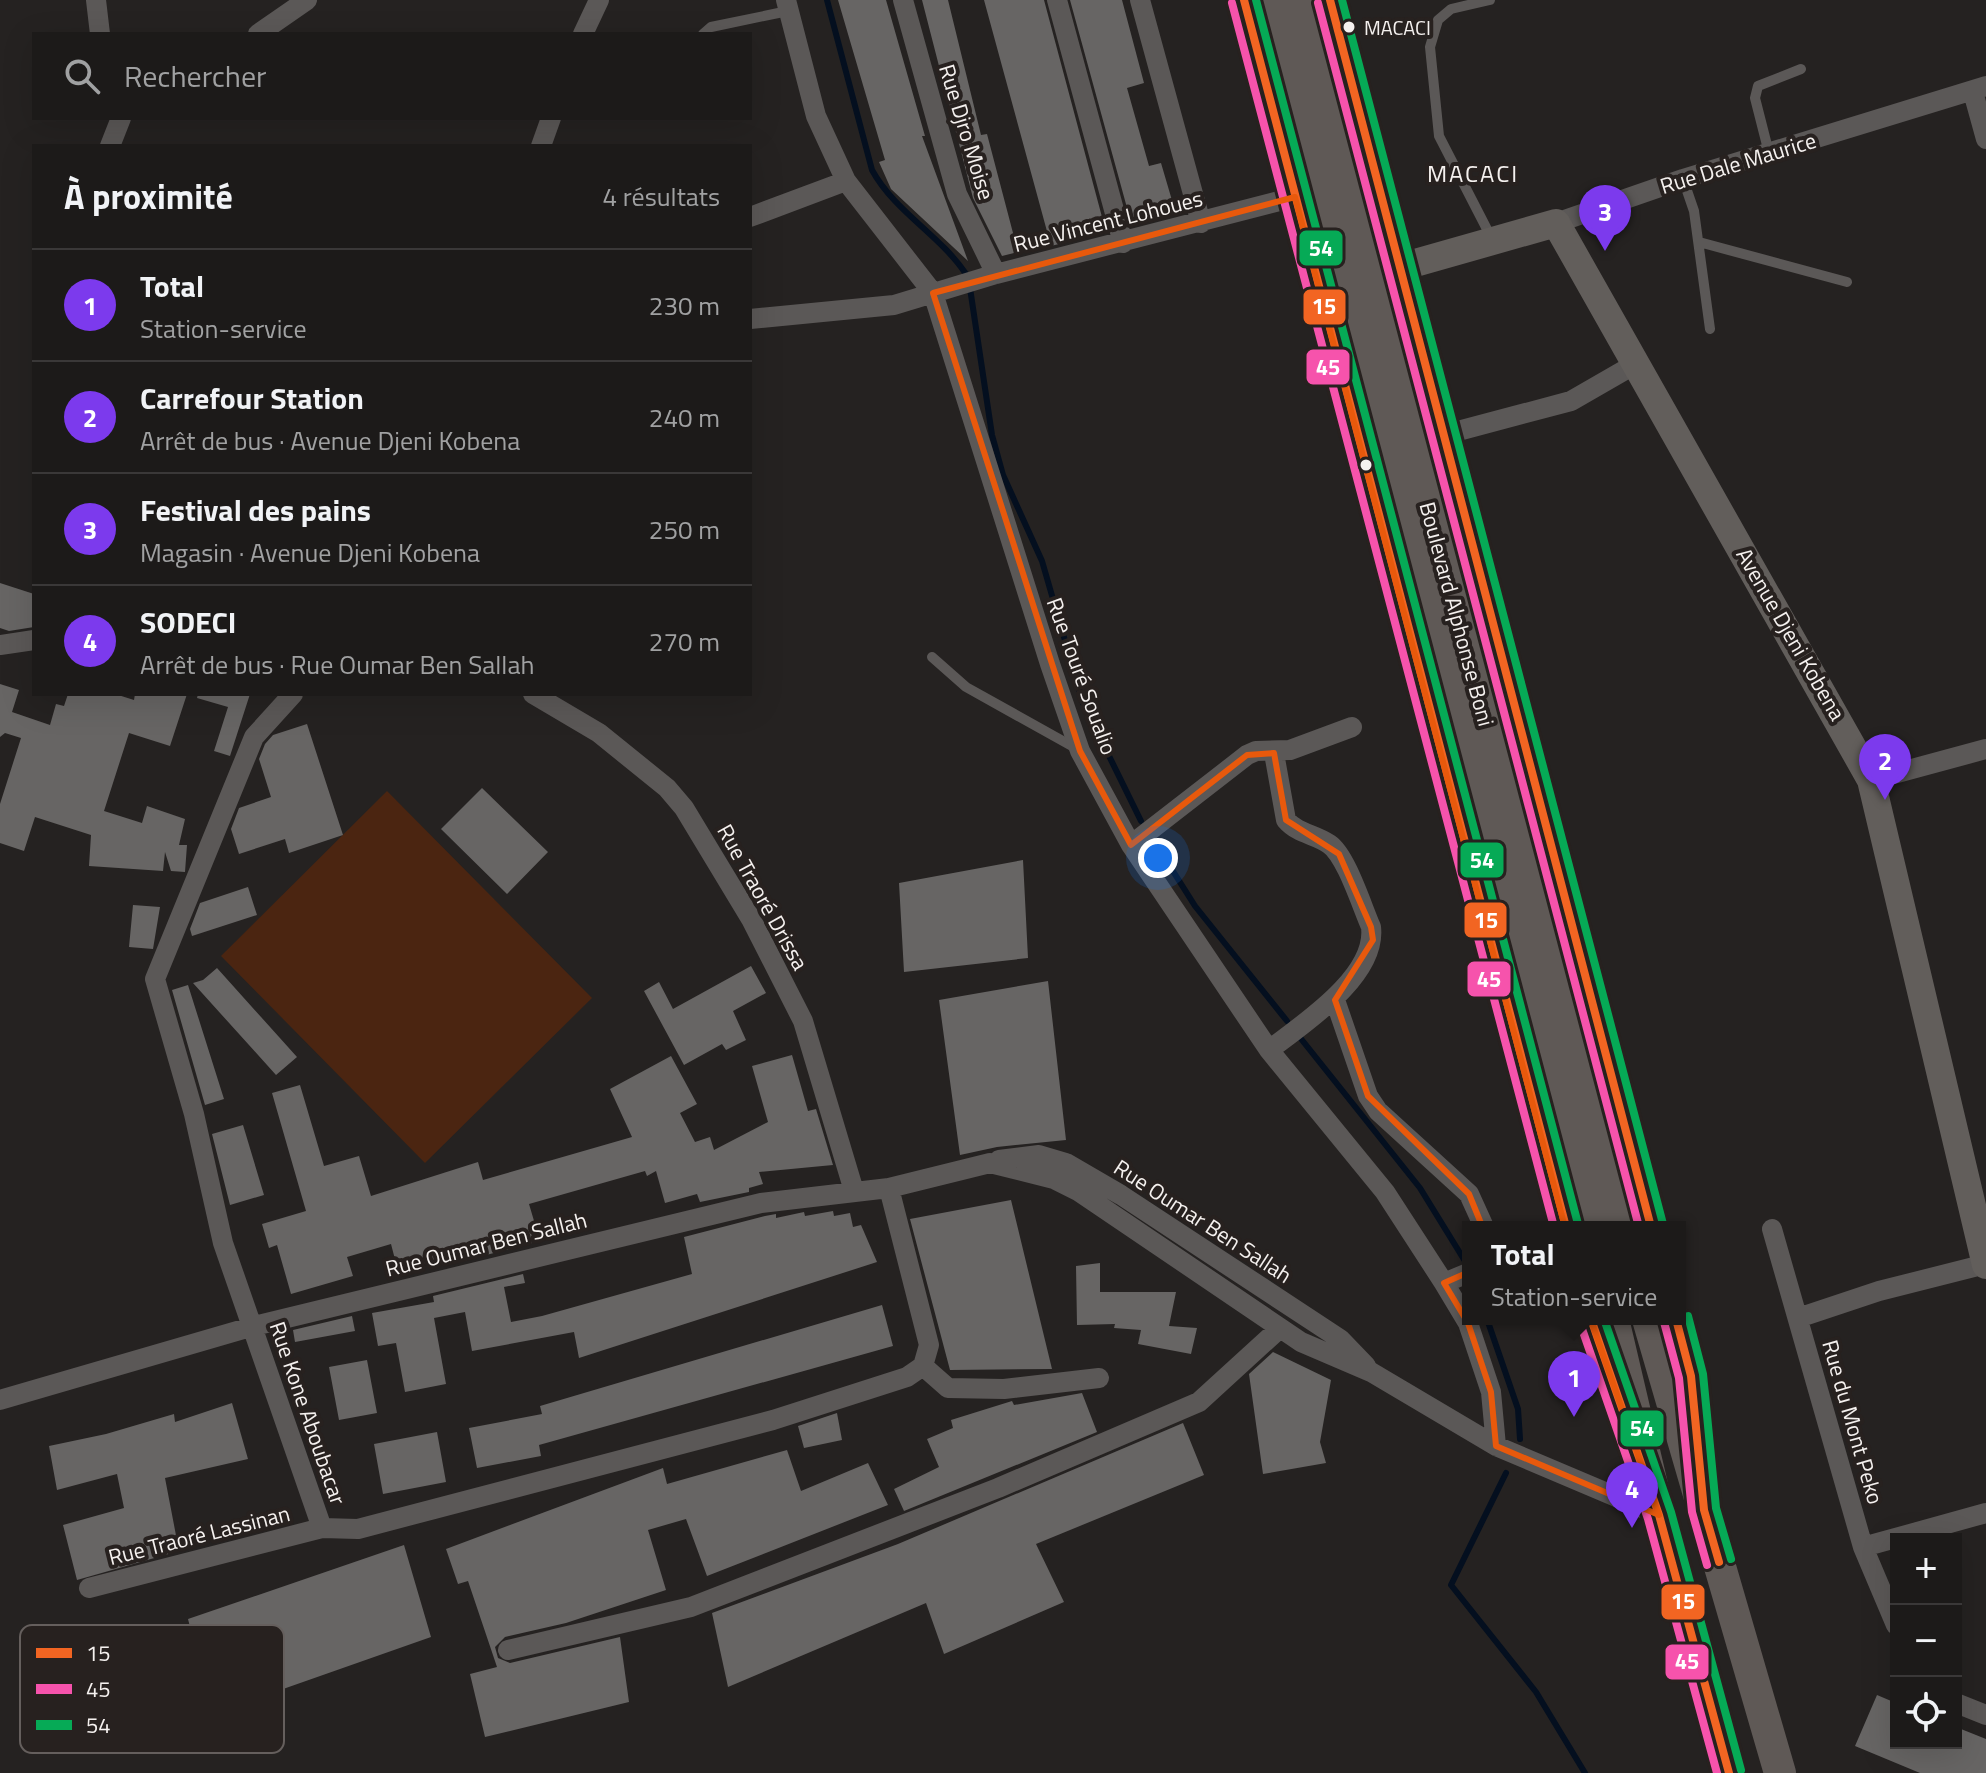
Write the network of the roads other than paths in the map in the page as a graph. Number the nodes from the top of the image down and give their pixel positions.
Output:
1 (96, 0) edge
2 (599, 0) edge
3 (903, 0) edge
4 (1057, 0) edge
5 (1140, 0) edge
6 (1330, 0) edge
7 (1490, 0) edge
8 (302, 1) edge
9 (1271, 2) edge
10 (787, 5) edge
11 (100, 32) edge
12 (261, 32) edge
13 (584, 32) edge
14 (705, 32) edge
15 (1801, 69) dead end
16 (1979, 89) edge
17 (120, 120) edge
18 (550, 120) edge
19 (1986, 139) edge
20 (111, 144) edge
21 (542, 144) edge
22 (1769, 153) junction
23 (1683, 179) junction
24 (846, 181) junction
25 (1295, 197) junction
26 (752, 216) edge
27 (1201, 223) junction
28 (1556, 223) junction
29 (1493, 241) junction
30 (1699, 242) junction
31 (1123, 243) junction
32 (1398, 268) junction
33 (996, 274) junction
34 (1847, 282) dead end
35 (1320, 290) junction
36 (933, 293) junction
37 (752, 319) edge
38 (1710, 329) dead end
39 (1637, 363) junction
40 (1443, 435) junction
41 (32, 640) edge
42 (0, 645) edge
43 (932, 657) dead end
44 (291, 696) edge
45 (536, 696) edge
46 (1473, 724) junction
47 (1352, 727) dead end
48 (1986, 749) edge
49 (1080, 751) junction
50 (1274, 753) junction
51 (1871, 780) junction
52 (1131, 845) junction
53 (1335, 1000) junction
54 (1269, 1050) junction
55 (990, 1163) junction
56 (1976, 1183) edge
57 (889, 1188) junction
58 (854, 1191) junction
59 (1481, 1221) edge
60 (1564, 1221) edge
61 (1590, 1221) edge
62 (1620, 1221) edge
63 (1649, 1221) edge
64 (1772, 1229) dead end
65 (1986, 1264) edge
66 (1462, 1276) edge
67 (1444, 1283) junction
68 (1462, 1313) edge
69 (1798, 1318) junction
70 (1469, 1325) edge
71 (1593, 1325) edge
72 (1614, 1325) edge
73 (1650, 1325) edge
74 (1678, 1325) edge
75 (254, 1326) junction
76 (1280, 1328) junction
77 (923, 1366) junction
78 (1371, 1372) junction
79 (1099, 1378) dead end
80 (0, 1400) edge
81 (1496, 1446) junction
82 (1704, 1510) junction
83 (1986, 1513) edge
84 (1659, 1515) junction
85 (322, 1528) junction
86 (1863, 1547) junction
87 (89, 1588) dead end
88 (1890, 1611) edge
89 (508, 1650) dead end
90 (1962, 1705) edge
91 (1986, 1715) edge
92 (1729, 1773) edge
93 (1780, 1773) edge

1 - 11 street
2 - 13 street
3 - 33 street, Rue Djro Moise
4 - 31 street
5 - 27 street
6 - 32 street, Boulevard Alphonse Boni
7 - 29 lane
8 - 12 street
9 - 25 street, Boulevard Alphonse Boni
9 - 46 main road, Boulevard Alphonse Boni
10 - 14 lane
10 - 24 street, Rue Touré Soualio
15 - 22 lane
16 - 19 street
16 - 22 street, Rue Dale Maurice
17 - 20 street
18 - 21 street
22 - 23 street, Rue Dale Maurice
23 - 28 street, Rue Dale Maurice
23 - 30 lane
24 - 26 street
24 - 36 street, Rue Touré Soualio
25 - 27 street, Rue Vincent Lohoues
25 - 35 street, Boulevard Alphonse Boni
27 - 31 street, Rue Vincent Lohoues
28 - 29 street, Rue Dale Maurice
28 - 39 street, Avenue Djeni Kobena
29 - 32 street, Rue Dale Maurice
30 - 34 lane
30 - 38 lane
31 - 33 street, Rue Vincent Lohoues
32 - 35 street, Rue Dale Maurice
32 - 40 street, Boulevard Alphonse Boni
33 - 36 street, Rue Vincent Lohoues
35 - 60 street, Boulevard Alphonse Boni
36 - 37 street, Rue Vincent Lohoues
36 - 49 street, Rue Touré Soualio
39 - 40 street
39 - 51 street, Avenue Djeni Kobena
40 - 63 street, Boulevard Alphonse Boni
41 - 42 street
43 - 49 lane
44 - 75 street, Rue Kone Aboubacar
45 - 58 street, Rue Traoré Drissa
46 - 61 main road, Boulevard Alphonse Boni
46 - 62 main road, Boulevard Alphonse Boni
47 - 50 street
48 - 51 street
49 - 52 street, Rue Touré Soualio
50 - 52 street
50 - 53 street
51 - 56 street, Avenue Djeni Kobena
52 - 54 street, Rue Touré Soualio
53 - 54 street
53 - 59 street
54 - 67 street, Rue Touré Soualio
55 - 57 street, Rue Oumar Ben Sallah
55 - 76 street, Rue Oumar Ben Sallah
55 - 78 street, Rue Oumar Ben Sallah
56 - 65 street, Avenue Djeni Kobena
57 - 58 street, Rue Oumar Ben Sallah
57 - 77 street
58 - 75 street, Rue Oumar Ben Sallah
64 - 69 street, Rue du Mont Peko
65 - 69 street
66 - 67 street
67 - 68 street, Rue Touré Soualio
69 - 86 street, Rue du Mont Peko
70 - 81 street, Rue Touré Soualio
71 - 84 street
72 - 84 main road
73 - 82 main road
74 - 82 street
75 - 80 street, Rue Oumar Ben Sallah
75 - 85 street, Rue Kone Aboubacar
76 - 78 street, Rue Oumar Ben Sallah
76 - 89 street
77 - 79 street
77 - 85 street, Rue Kone Aboubacar
78 - 81 street, Rue Oumar Ben Sallah
81 - 84 street, Rue Oumar Ben Sallah
82 - 93 main road
83 - 86 street
84 - 92 main road
85 - 87 street, Rue Traoré Lassinan
86 - 88 street, Rue du Mont Peko
90 - 91 street

